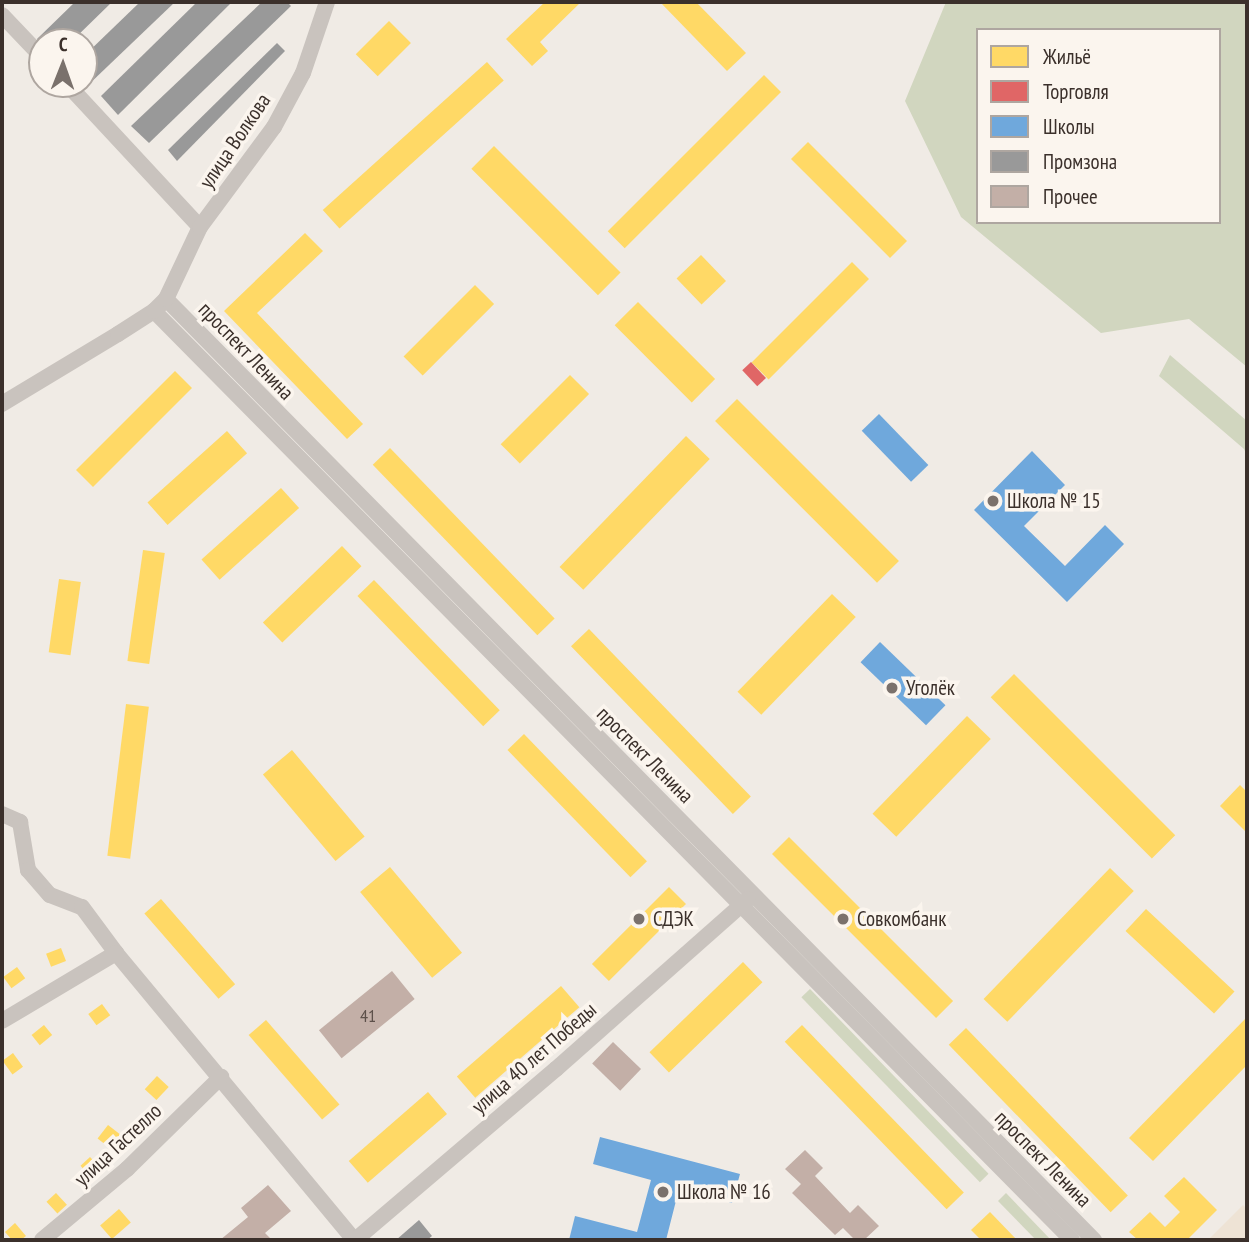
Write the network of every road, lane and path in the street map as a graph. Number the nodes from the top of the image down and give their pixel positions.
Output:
1 (327, 2) edge
2 (2, 15) edge
3 (28, 42) edge
4 (80, 98) edge
5 (200, 227) junction
6 (166, 299) junction
7 (154, 311) junction
8 (2, 404) edge
9 (2, 814) edge
10 (747, 900) junction
11 (116, 953) junction
12 (2, 1021) edge
13 (221, 1077) junction
14 (42, 1240) edge
15 (354, 1240) edge
16 (1072, 1240) edge
17 (1094, 1240) edge

1 - 5 street, улица Волкова
2 - 3 street
4 - 5 street
5 - 6 street, улица Волкова
6 - 7 street, улица Волкова
6 - 10 street, проспект Ленина
7 - 8 street, улица Волкова
7 - 10 street, проспект Ленина
9 - 11 street
10 - 15 street, улица 40 лет Победы
10 - 16 street, проспект Ленина
10 - 17 street, проспект Ленина
11 - 12 street
11 - 13 street
13 - 14 street, улица Гастелло
13 - 15 street

